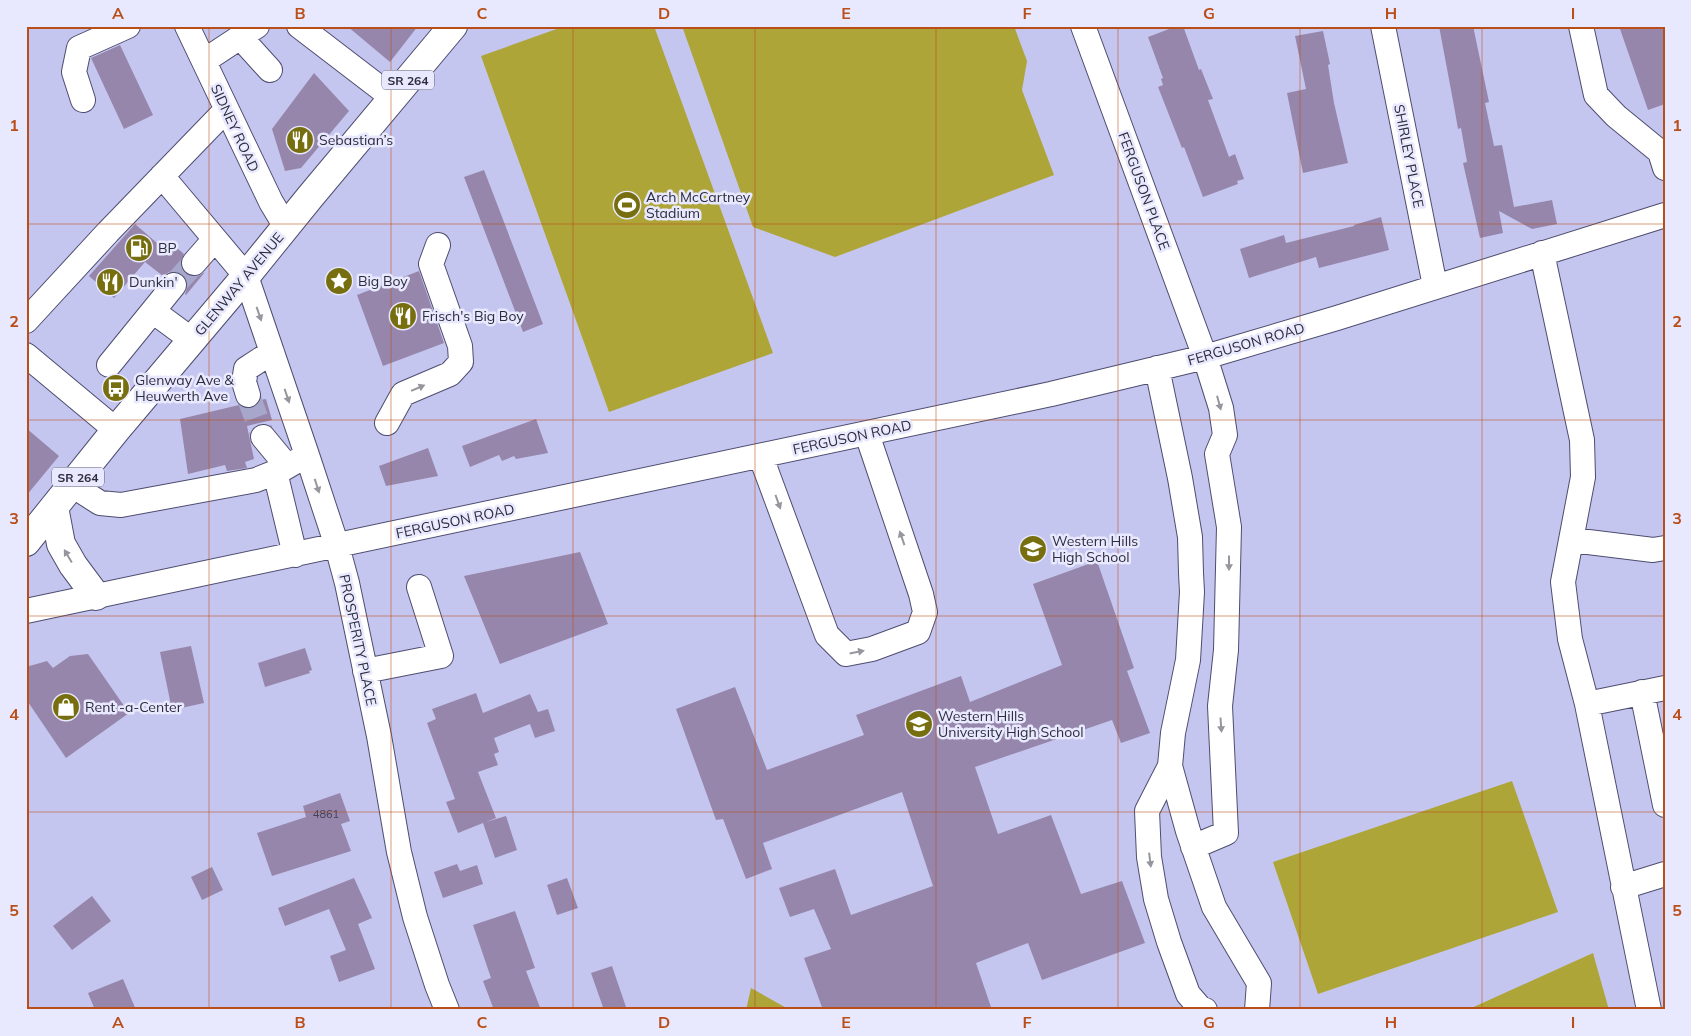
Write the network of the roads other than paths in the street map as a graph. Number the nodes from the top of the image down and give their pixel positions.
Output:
1 (128, 26) edge
2 (187, 26) edge
3 (298, 26) edge
4 (453, 26) edge
5 (1084, 26) edge
6 (1383, 26) edge
7 (1580, 26) edge
8 (248, 32) edge
9 (204, 61) junction
10 (270, 70) dead end
11 (393, 98) junction
12 (83, 100) dead end
13 (226, 110) junction
14 (1665, 168) edge
15 (162, 176) junction
16 (1665, 215) edge
17 (286, 228) junction
18 (215, 239) junction
19 (438, 245) dead end
20 (1542, 253) junction
21 (194, 263) tunnel mouth
22 (246, 276) junction
23 (174, 285) tunnel mouth
24 (1435, 286) junction
25 (154, 312) junction
26 (26, 321) edge
27 (192, 340) junction
28 (272, 352) junction
29 (26, 355) edge
30 (1205, 357) junction
31 (109, 365) dead end
32 (1157, 368) junction
33 (248, 394) tunnel mouth
34 (387, 423) dead end
35 (116, 430) junction
36 (867, 434) junction
37 (263, 437) tunnel mouth
38 (307, 454) junction
39 (761, 457) junction
40 (281, 469) junction
41 (72, 485) junction
42 (54, 507) junction
43 (1572, 540) junction
44 (26, 542) edge
45 (337, 546) junction
46 (1665, 548) edge
47 (295, 555) junction
48 (419, 587) dead end
49 (96, 596) junction
50 (26, 611) edge
51 (365, 671) junction
52 (1653, 690) edge
53 (1587, 704) junction
54 (1170, 766) junction
55 (1665, 805) edge
56 (1194, 847) junction
57 (1665, 874) edge
58 (1623, 887) junction
59 (447, 1010) edge
60 (1205, 1010) edge
61 (1257, 1010) edge
62 (1650, 1010) edge

1 - 12 street
2 - 9 street, SIDNEY ROAD
3 - 11 street
4 - 11 main road, GLENWAY AVENUE / SR 264
5 - 30 street, FERGUSON PLACE
6 - 24 street, SHIRLEY PLACE
7 - 14 street
8 - 9 street
8 - 10 street
9 - 13 street, SIDNEY ROAD
11 - 17 main road, GLENWAY AVENUE / SR 264
13 - 15 street
13 - 17 street, SIDNEY ROAD
15 - 18 street
15 - 26 street
16 - 20 street, FERGUSON ROAD
17 - 22 main road, GLENWAY AVENUE / SR 264
18 - 21 street
18 - 22 street
34 -> 19 street
20 - 24 street, FERGUSON ROAD
20 - 43 street
22 - 27 main road, GLENWAY AVENUE / SR 264
22 -> 28 street, PROSPERITY PLACE
23 - 25 street
24 - 30 street, FERGUSON ROAD
25 - 27 street
25 - 31 street
27 - 35 main road, GLENWAY AVENUE / SR 264
28 - 33 street
28 -> 38 street, PROSPERITY PLACE
29 - 35 street
30 - 32 street, FERGUSON ROAD
30 -> 56 street, FERGUSON PLACE
32 - 36 street, FERGUSON ROAD
32 - 54 street
35 - 41 main road, GLENWAY AVENUE / SR 264
36 - 39 street, FERGUSON ROAD
39 -> 36 street
37 - 40 street
38 - 40 street
38 -> 45 street, PROSPERITY PLACE
39 - 45 street, FERGUSON ROAD
40 - 41 street
40 - 47 street
41 - 42 main road, GLENWAY AVENUE / SR 264
42 - 44 main road, GLENWAY AVENUE / SR 264
49 -> 42 main road
43 - 46 street
43 - 53 street
45 - 47 street, FERGUSON ROAD
45 - 51 street, PROSPERITY PLACE
47 - 49 street, FERGUSON ROAD
48 - 51 street
49 - 50 street, FERGUSON ROAD
51 - 59 street, PROSPERITY PLACE
52 - 53 street
52 - 55 street
53 - 58 street
54 - 56 street
54 -> 60 street
56 - 61 street
57 - 58 street
58 - 62 street

